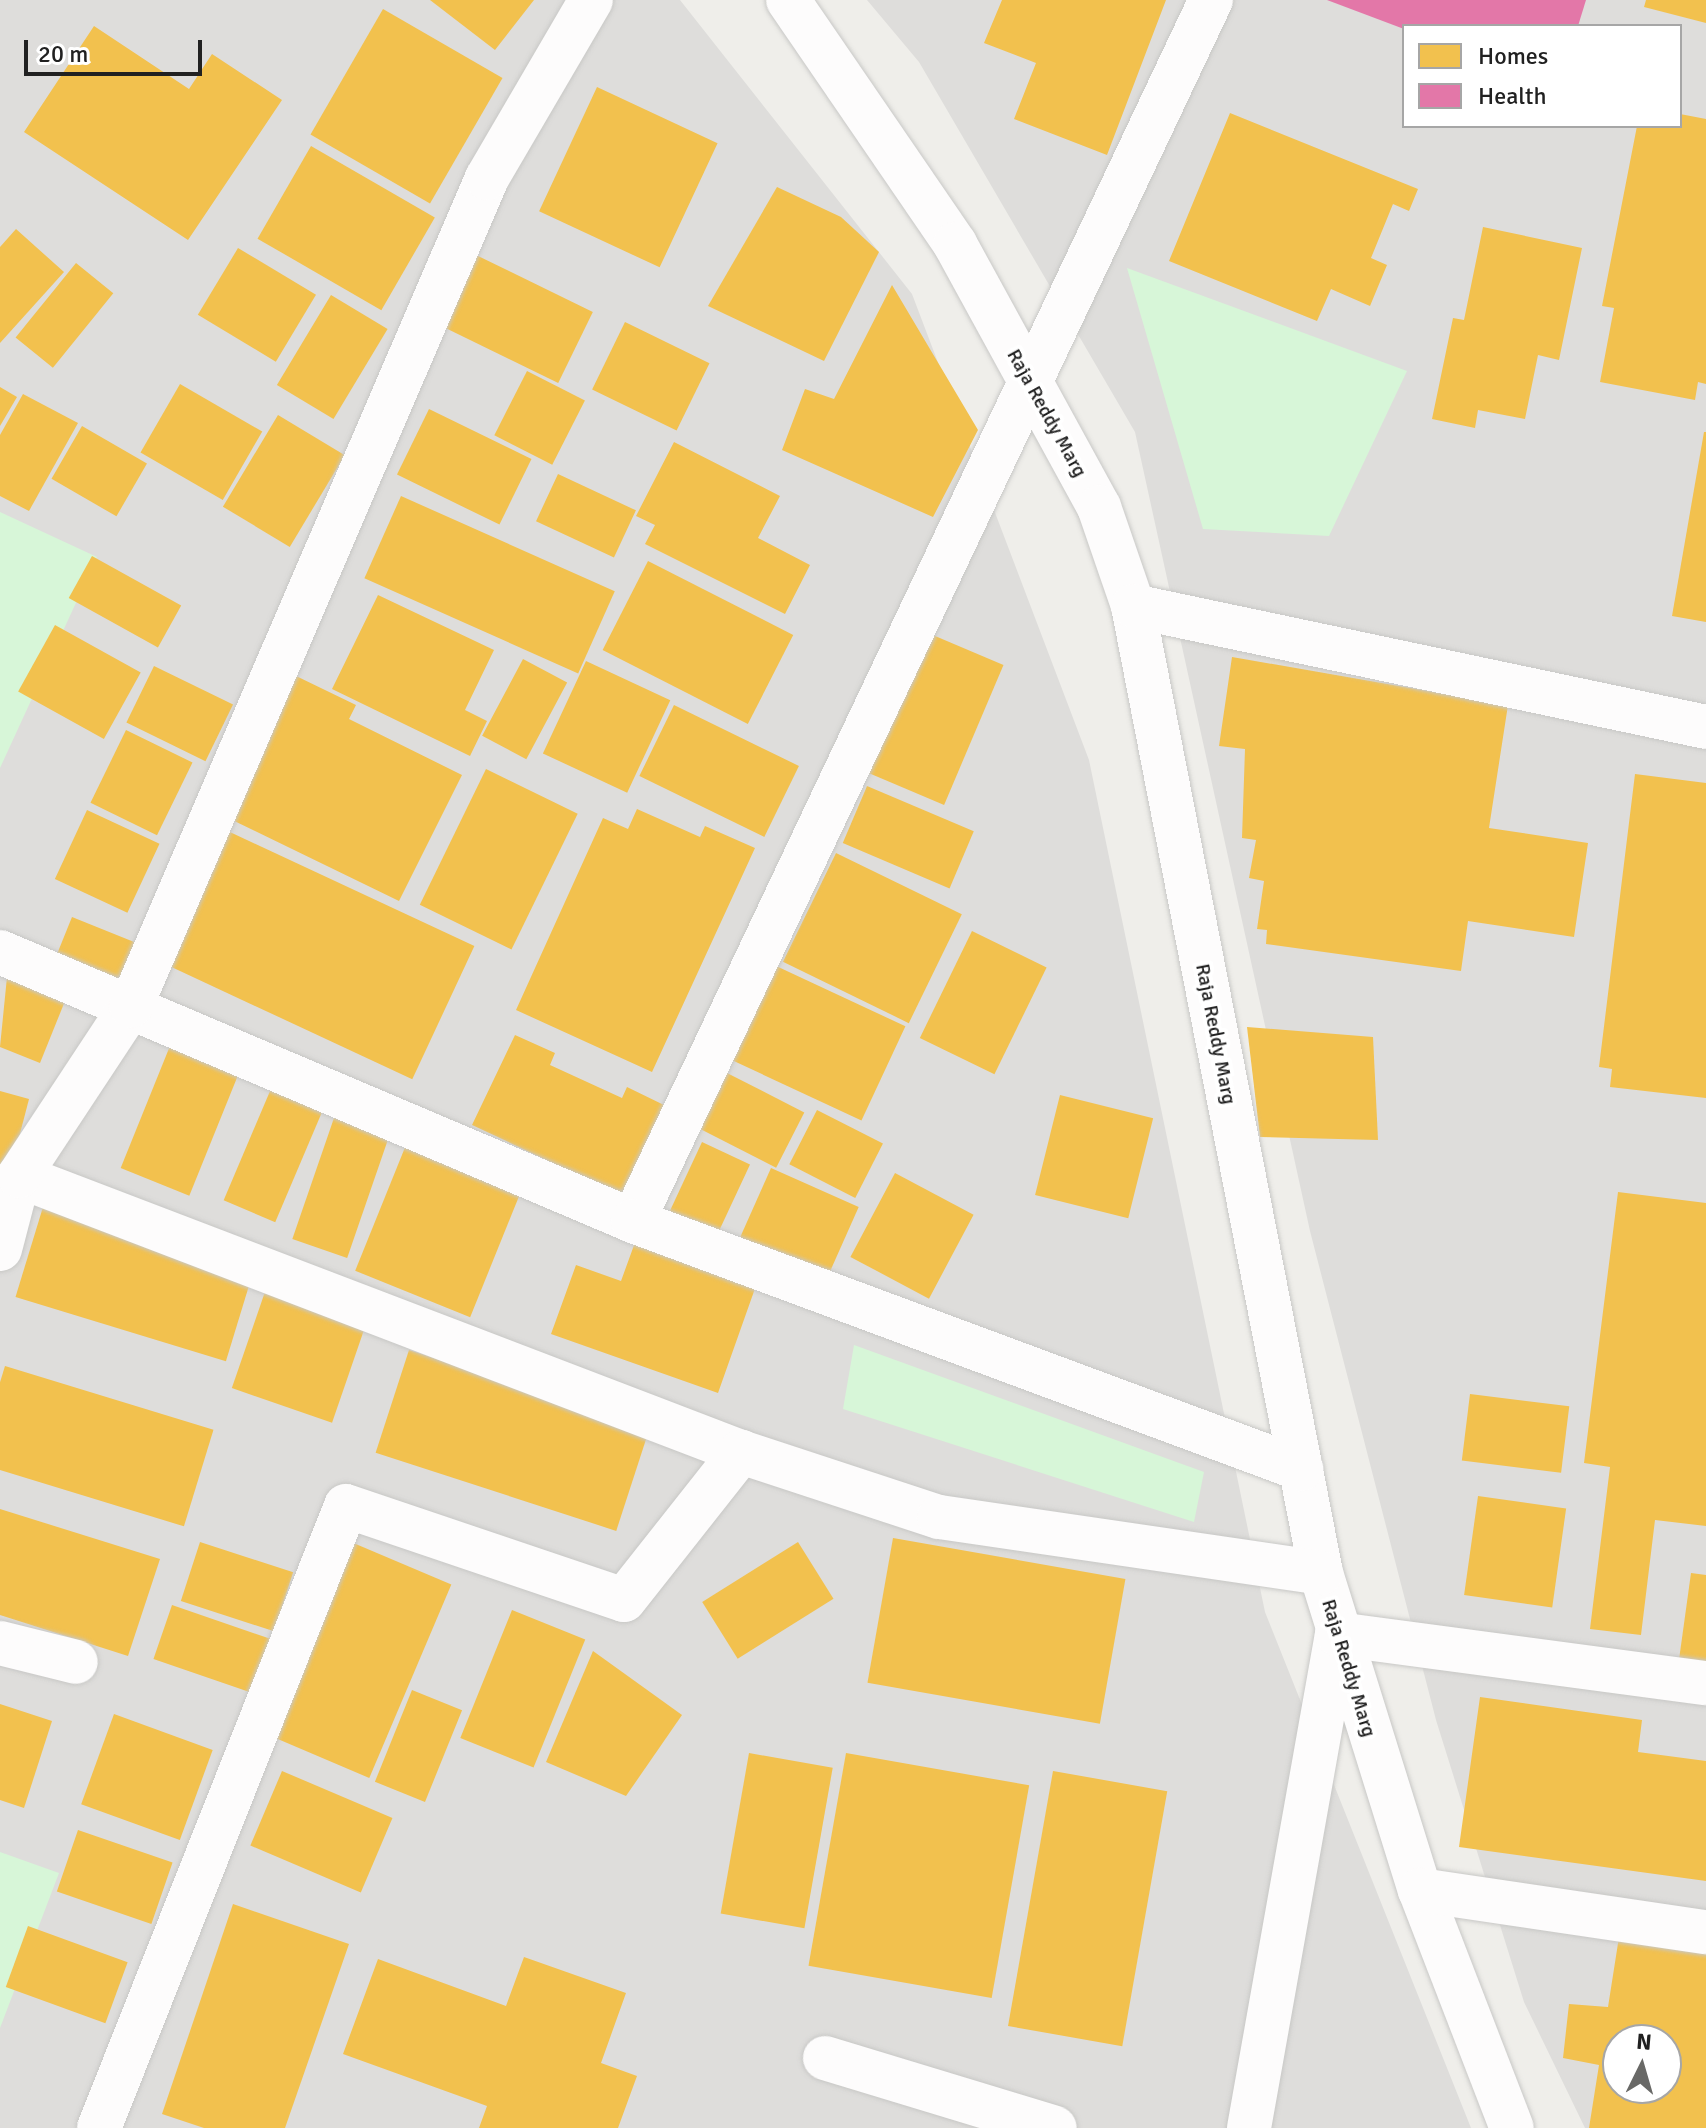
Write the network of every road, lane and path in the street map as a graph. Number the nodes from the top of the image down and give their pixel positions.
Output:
1 (591, 0) edge
2 (788, 0) edge
3 (1211, 0) edge
4 (1029, 380) junction
5 (1133, 606) junction
6 (1706, 727) edge
7 (0, 952) edge
8 (131, 1006) junction
9 (19, 1176) junction
10 (633, 1221) junction
11 (0, 1249) edge
12 (741, 1452) junction
13 (1301, 1469) junction
14 (1321, 1573) junction
15 (1337, 1634) junction
16 (0, 1643) edge
17 (76, 1662) dead end
18 (1706, 1683) edge
19 (1420, 1890) junction
20 (1706, 1932) edge
21 (825, 2058) dead end
22 (99, 2128) edge
23 (1055, 2128) edge
24 (1249, 2128) edge
25 (1512, 2128) edge

1 - 8 street
2 - 4 street, Raja Reddy Marg
3 - 4 street
4 - 5 street, Raja Reddy Marg
4 - 10 street
5 - 6 street
5 - 13 street, Raja Reddy Marg
7 - 8 street
8 - 9 street
8 - 10 street
9 - 11 street
9 - 12 street
10 - 13 street
12 - 14 street
12 - 22 street
13 - 14 street, Raja Reddy Marg
14 - 15 street, Raja Reddy Marg
15 - 18 street
15 - 19 street, Raja Reddy Marg
15 - 24 street
16 - 17 street
19 - 20 street
19 - 25 street, Raja Reddy Marg
21 - 23 street

